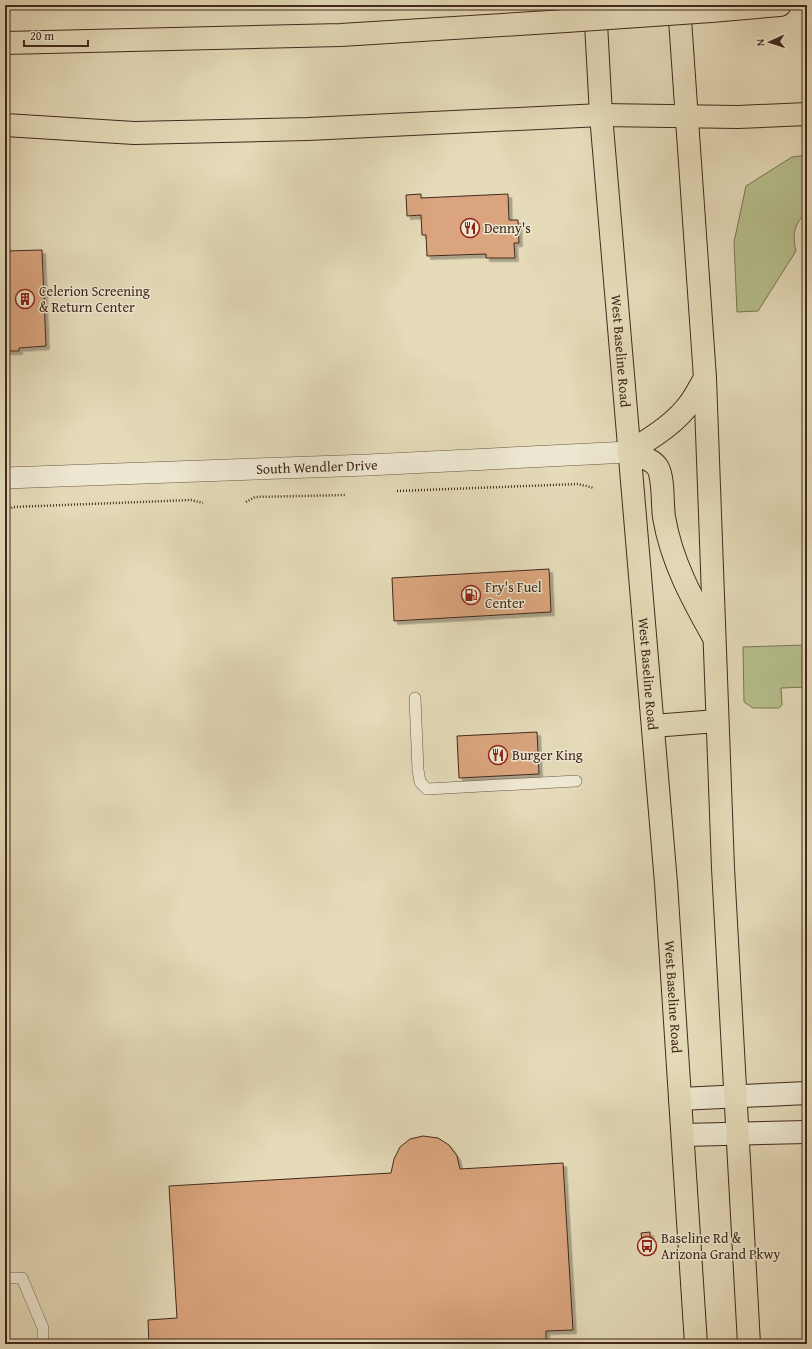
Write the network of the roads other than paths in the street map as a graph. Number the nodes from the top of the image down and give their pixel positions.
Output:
1 (595, 5) edge
2 (680, 5) edge
3 (780, 5) edge
4 (5, 43) edge
5 (807, 114) edge
6 (601, 115) junction
7 (686, 115) junction
8 (5, 125) edge
9 (705, 378) junction
10 (629, 452) junction
11 (5, 478) edge
12 (715, 639) junction
13 (415, 698) dead end
14 (717, 721) junction
15 (653, 726) junction
16 (576, 781) dead end
17 (807, 1093) edge
18 (734, 1097) junction
19 (680, 1099) junction
20 (807, 1132) edge
21 (683, 1135) junction
22 (736, 1135) junction
23 (5, 1278) edge
24 (43, 1344) edge
25 (696, 1344) edge
26 (749, 1344) edge

1 - 6 main road, West Baseline Road
2 - 7 main road
3 - 4 main road, bridge
5 - 7 main road
6 - 7 main road
6 - 8 main road
6 - 10 main road, West Baseline Road
7 - 9 main road
9 - 10 main road
9 - 12 main road
10 - 11 street, South Wendler Drive
10 - 12 main road
10 - 15 main road, West Baseline Road
12 - 14 main road
13 - 16 lane
14 - 15 main road
14 - 18 main road
15 - 19 main road, West Baseline Road
17 - 18 street
18 - 19 street
18 - 22 main road
19 - 21 main road, West Baseline Road
20 - 22 street
21 - 22 street
21 - 25 main road, West Baseline Road
22 - 26 main road
23 - 24 lane

